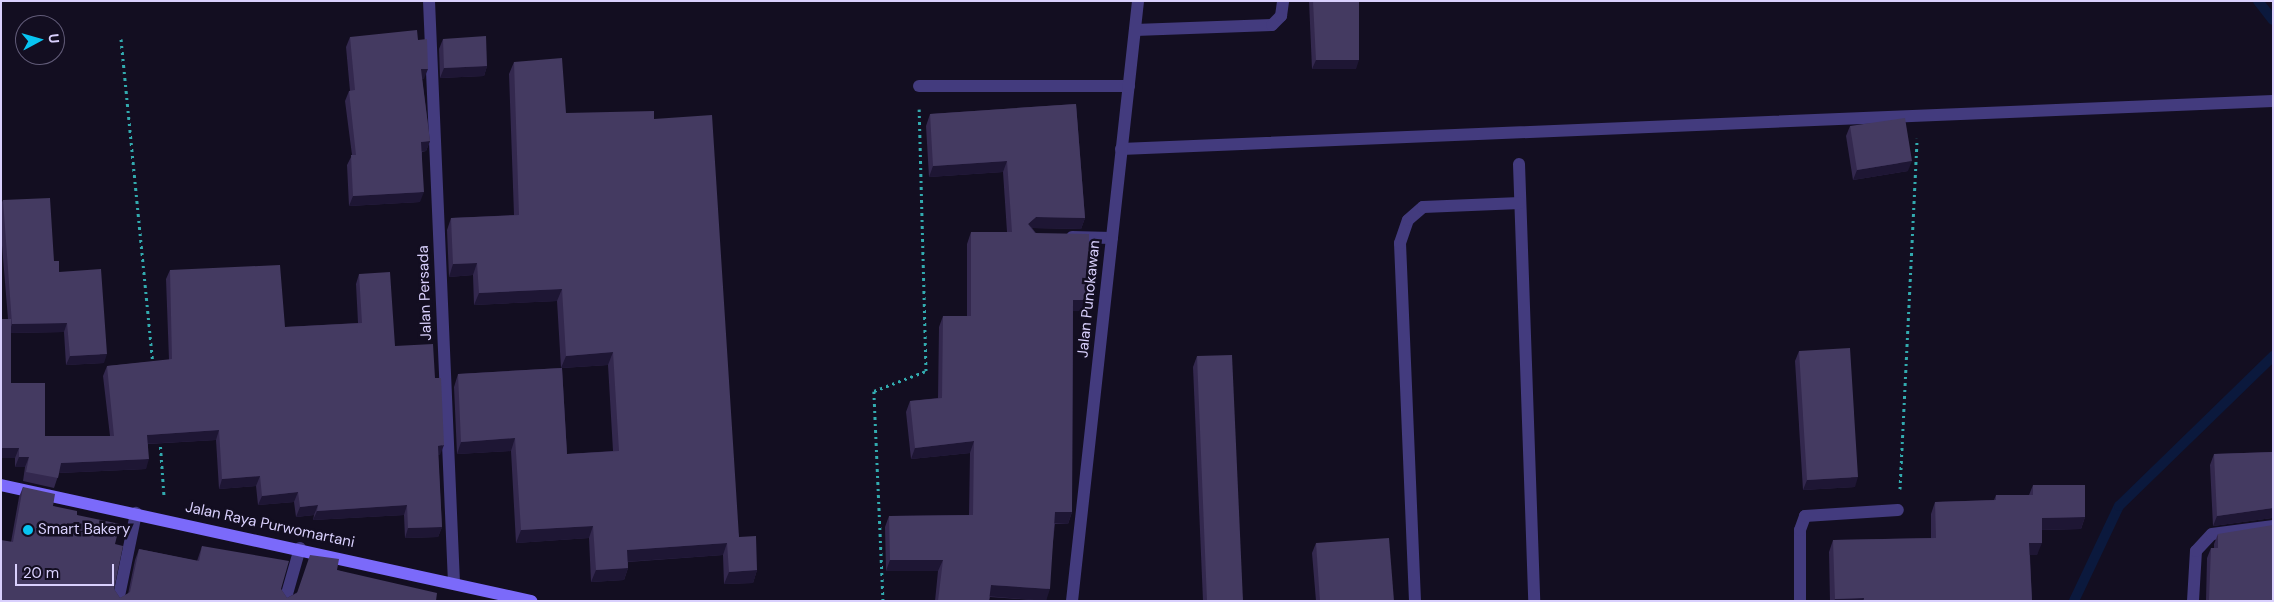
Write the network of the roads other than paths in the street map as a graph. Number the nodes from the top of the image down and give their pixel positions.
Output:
1 (429, 1) edge
2 (1138, 1) edge
3 (1283, 1) edge
4 (1135, 30) junction
5 (919, 86) road end
6 (1128, 86) junction
7 (2273, 100) edge
8 (1121, 149) junction
9 (1519, 164) dead end
10 (1520, 202) junction
11 (1059, 236) edge
12 (1112, 238) junction
13 (1, 485) edge
14 (1898, 510) road end
15 (136, 513) junction
16 (2273, 526) edge
17 (300, 548) junction
18 (454, 583) junction
19 (118, 601) edge
20 (285, 601) edge
21 (531, 601) edge
22 (1072, 601) edge
23 (1416, 601) edge
24 (1534, 601) edge
25 (1800, 601) edge
26 (2193, 601) edge

1 - 18 street, Jalan Persada
2 - 4 street, Jalan Punokawan
3 - 4 street
4 - 6 street, Jalan Punokawan
5 - 6 street
6 - 8 street, Jalan Punokawan
7 - 8 street
8 - 12 street, Jalan Punokawan
9 - 10 street
10 - 23 street
10 - 24 street
11 - 12 street
12 - 22 street, Jalan Punokawan
13 - 15 street, Jalan Raya Purwomartani
14 - 25 street
15 - 17 street, Jalan Raya Purwomartani
15 - 19 street
16 - 26 street
17 - 18 street, Jalan Raya Purwomartani
17 - 20 street
18 - 21 street, Jalan Raya Purwomartani

